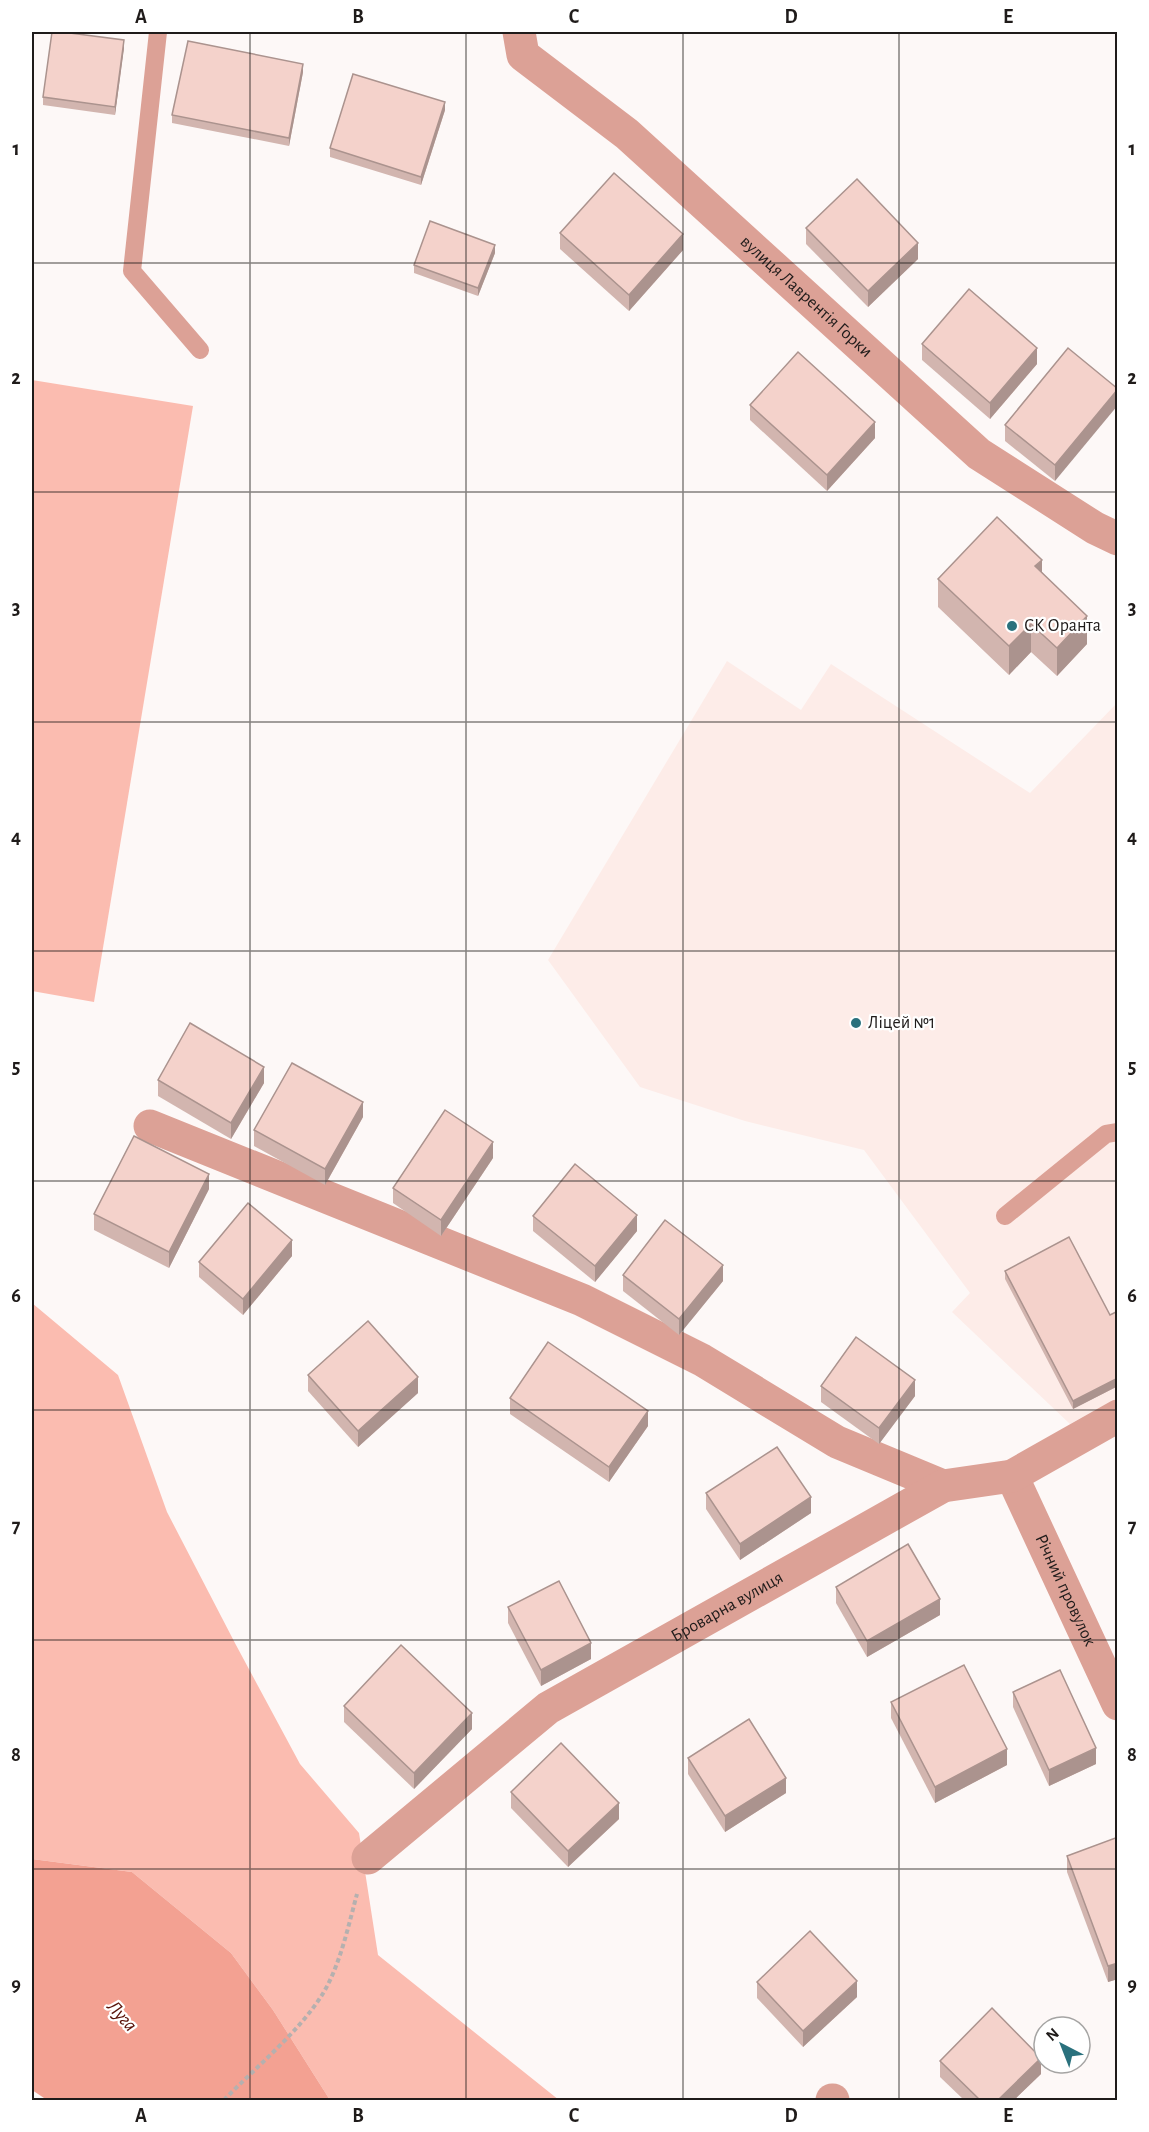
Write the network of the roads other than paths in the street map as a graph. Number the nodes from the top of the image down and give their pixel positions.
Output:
1 (158, 32) edge
2 (519, 32) edge
3 (200, 350) dead end
4 (1118, 539) edge
5 (150, 1126) dead end
6 (1118, 1132) edge
7 (1005, 1216) dead end
8 (1118, 1416) edge
9 (1012, 1476) junction
10 (943, 1486) junction
11 (1118, 1704) edge
12 (368, 1858) road end

1 - 3 lane
2 - 4 street, вулиця Лаврентія Горки
5 - 10 street
6 - 7 lane
8 - 9 street, Броварна вулиця
9 - 10 street, Броварна вулиця
9 - 11 street, Річний провулок
10 - 12 street, Броварна вулиця

